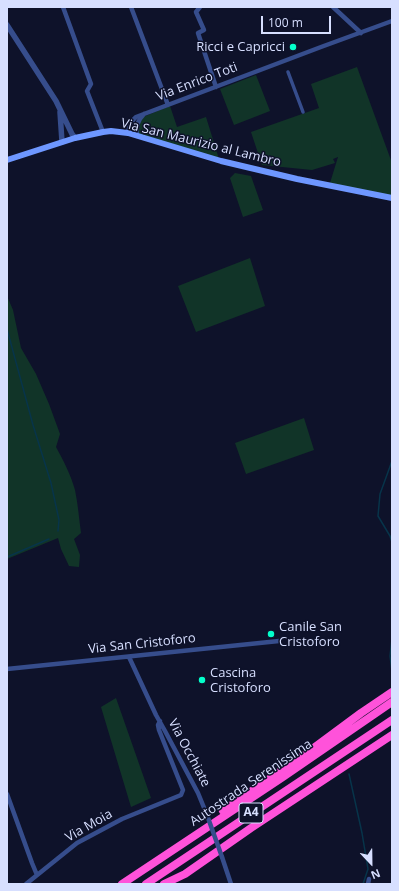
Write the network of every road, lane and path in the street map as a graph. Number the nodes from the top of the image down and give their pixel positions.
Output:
1 (63, 7) edge
2 (131, 7) edge
3 (200, 7) edge
4 (333, 7) edge
5 (392, 21) edge
6 (7, 25) edge
7 (361, 32) junction
8 (288, 72) dead end
9 (216, 87) junction
10 (168, 105) junction
11 (60, 110) junction
12 (303, 112) dead end
13 (145, 113) junction
14 (102, 132) junction
15 (128, 134) junction
16 (136, 136) junction
17 (75, 138) junction
18 (62, 142) junction
19 (7, 160) edge
20 (392, 198) edge
21 (279, 641) dead end
22 (129, 657) junction
23 (7, 669) edge
24 (392, 692) edge
25 (392, 702) edge
26 (392, 720) edge
27 (160, 721) junction
28 (392, 735) edge
29 (7, 794) edge
30 (197, 834) junction
31 (37, 875) junction
32 (26, 884) edge
33 (122, 884) edge
34 (146, 884) edge
35 (164, 884) edge
36 (231, 884) edge

1 - 14 street
2 - 10 street
3 - 9 street
4 - 7 street
5 - 7 street, Via Enrico Toti
6 - 11 street
7 - 9 street, Via Enrico Toti
8 - 12 street
9 - 10 street, Via Enrico Toti
10 - 13 street, Via Enrico Toti
11 - 17 street
11 - 18 street
13 - 15 street, Via Enrico Toti
13 - 16 street, Via Enrico Toti
14 - 15 main road, Via San Maurizio al Lambro
14 - 17 main road, Via San Maurizio al Lambro
15 - 16 main road, Via San Maurizio al Lambro
16 - 20 main road, Via San Maurizio al Lambro
17 - 18 main road, Via San Maurizio al Lambro
18 - 19 main road, Via San Maurizio al Lambro
21 - 22 street, Via San Cristoforo
22 - 23 street, Via San Cristoforo
22 - 27 street, Via Occhiate
24 - 30 highway
25 - 30 highway, Autostrada Serenissima / A4
26 - 34 highway, Autostrada Serenissima / A4
27 - 31 street, Via Moia
27 - 36 street, Via Occhiate, bridge
28 - 35 highway
29 - 31 street
30 - 33 highway, Autostrada Serenissima / A4
31 - 32 street, Via Moia

